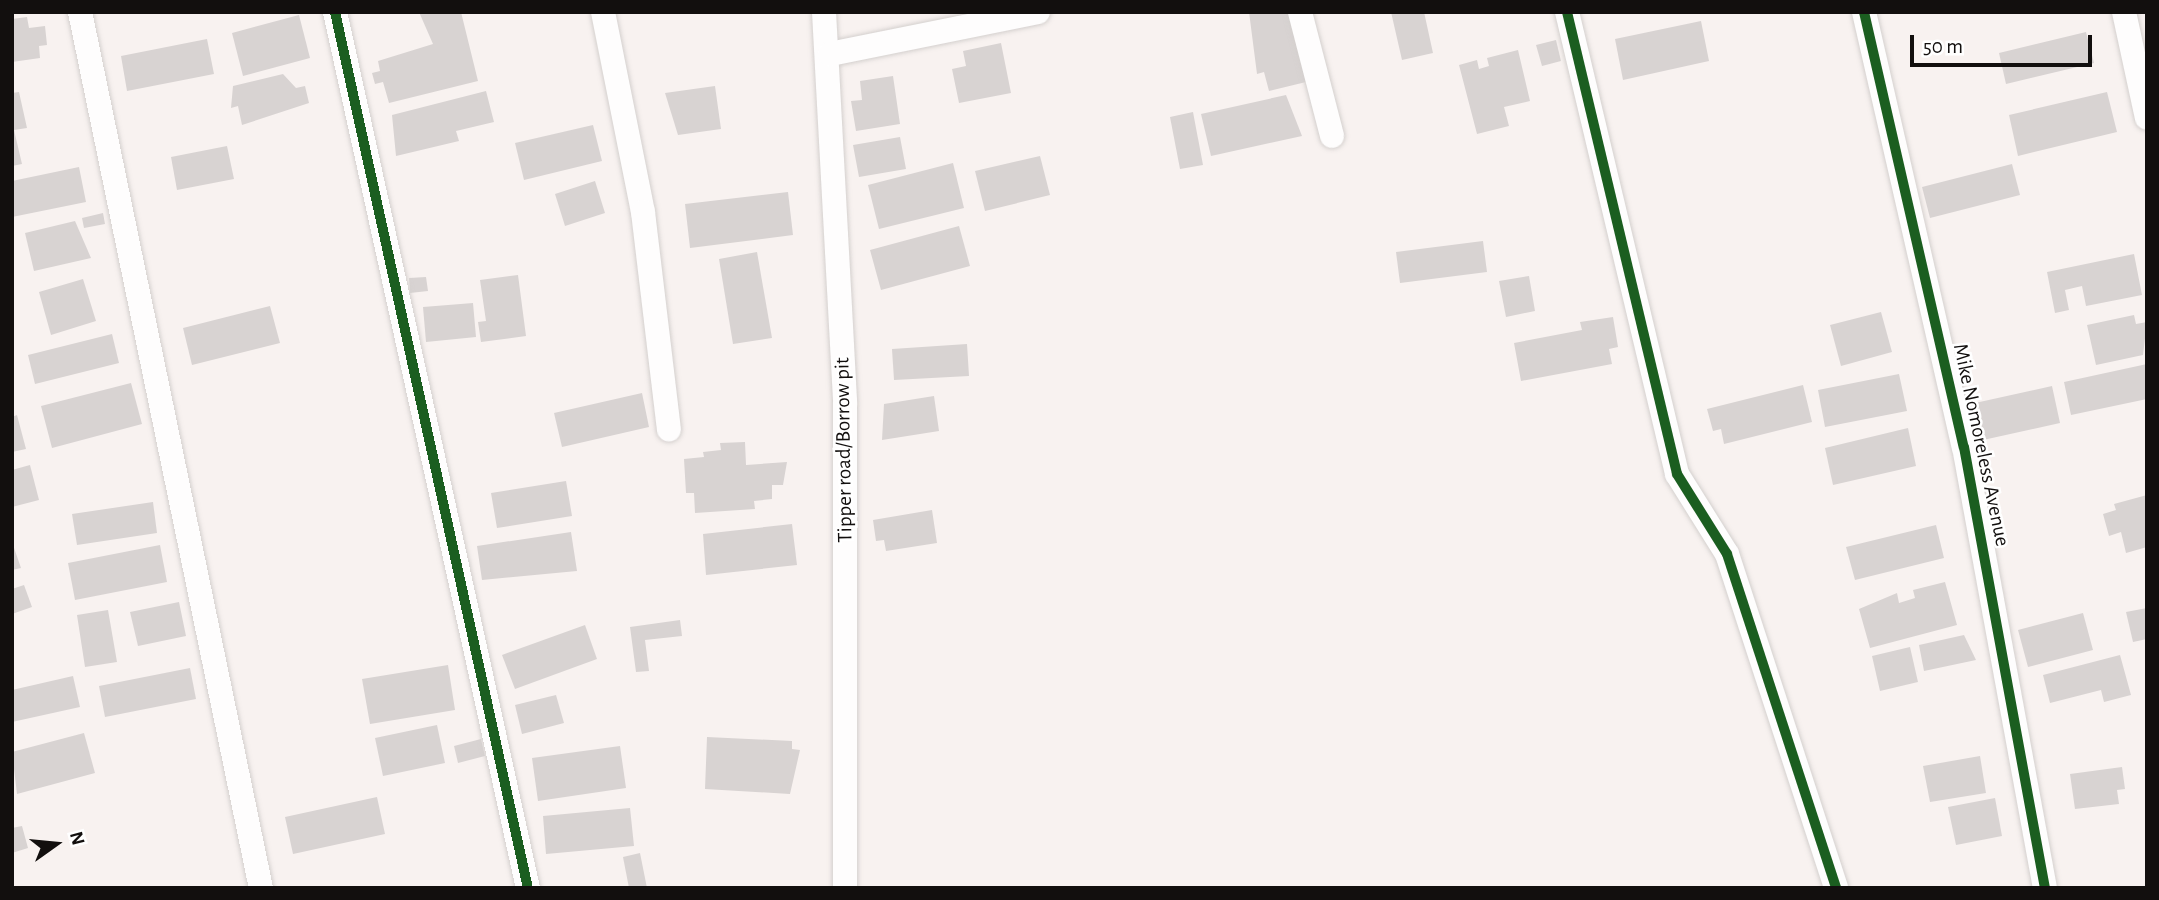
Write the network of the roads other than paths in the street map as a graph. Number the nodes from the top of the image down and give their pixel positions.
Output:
1 (80, 12) edge
2 (335, 12) edge
3 (603, 12) edge
4 (824, 12) edge
5 (1300, 12) edge
6 (1567, 12) edge
7 (1864, 12) edge
8 (2124, 12) edge
9 (1029, 13) edge
10 (830, 54) junction
11 (2147, 118) edge
12 (1332, 136) dead end
13 (668, 429) dead end
14 (246, 811) dead end
15 (261, 888) edge
16 (528, 888) edge
17 (845, 888) edge
18 (1836, 888) edge
19 (2045, 888) edge

1 - 14 street
1 - 15 street
2 - 16 street
3 - 13 street
4 - 10 street, Tipper road/Borrow pit
5 - 12 street
6 - 18 street
7 - 19 street, Mike Nomoreless Avenue
8 - 11 street
9 - 10 street
10 - 17 street, Tipper road/Borrow pit

